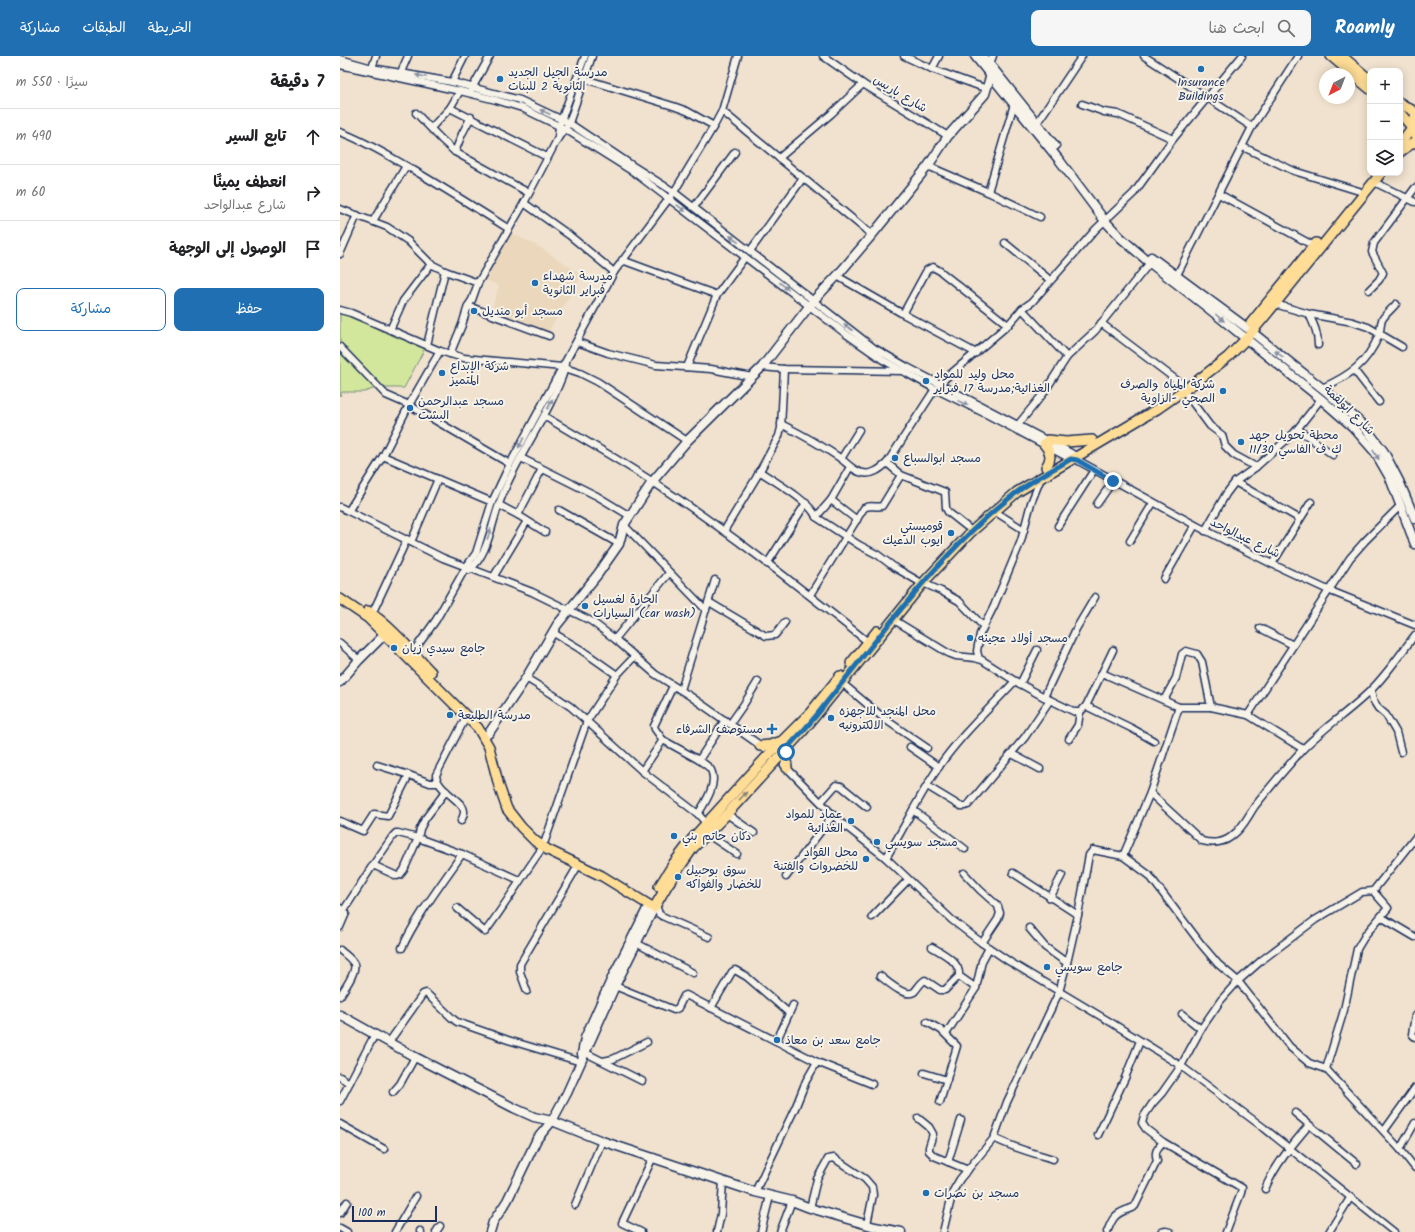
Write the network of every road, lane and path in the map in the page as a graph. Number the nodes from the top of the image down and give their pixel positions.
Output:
1 (376, 56) edge
2 (408, 56) edge
3 (465, 56) edge
4 (490, 56) edge
5 (738, 56) edge
6 (823, 56) edge
7 (904, 56) edge
8 (939, 56) edge
9 (975, 56) edge
10 (983, 56) edge
11 (1082, 56) edge
12 (1144, 56) edge
13 (1242, 56) edge
14 (1298, 56) edge
15 (1331, 56) edge
16 (1342, 56) edge
17 (589, 57) edge
18 (831, 58) edge
19 (340, 59) edge
20 (991, 60) edge
21 (340, 65) edge
22 (372, 68) junction
23 (932, 69) junction
24 (401, 72) junction
25 (990, 74) junction
26 (1367, 77) edge
27 (585, 79) junction
28 (452, 82) junction
29 (862, 84) junction
30 (1367, 86) edge
31 (987, 89) junction
32 (471, 90) junction
33 (460, 91) junction
34 (1207, 96) junction
35 (1014, 104) junction
36 (1082, 104) dead end
37 (1402, 104) edge
38 (450, 108) junction
39 (722, 111) junction
40 (1415, 112) edge
41 (416, 113) dead end
42 (470, 117) junction
43 (1403, 117) edge
44 (1415, 117) edge
45 (562, 120) junction
46 (569, 123) junction
47 (1037, 123) junction
48 (559, 126) junction
49 (714, 126) junction
50 (1252, 127) junction
51 (431, 128) junction
52 (565, 129) junction
53 (1413, 130) edge
54 (340, 132) edge
55 (948, 136) junction
56 (558, 138) junction
57 (1172, 139) junction
58 (1403, 141) edge
59 (1415, 142) edge
60 (1243, 147) junction
61 (1403, 150) edge
62 (455, 152) junction
63 (735, 152) dead end
64 (548, 157) junction
65 (779, 158) junction
66 (406, 166) junction
67 (928, 166) junction
68 (1374, 177) edge
69 (803, 178) junction
70 (1415, 188) edge
71 (1360, 191) junction
72 (674, 192) junction
73 (988, 192) junction
74 (530, 193) junction
75 (1219, 194) junction
76 (669, 198) junction
77 (1408, 199) junction
78 (1415, 202) edge
79 (524, 203) junction
80 (694, 207) junction
81 (340, 209) edge
82 (357, 215) junction
83 (1040, 217) dead end
84 (1106, 219) junction
85 (373, 221) junction
86 (509, 229) junction
87 (872, 235) junction
88 (1005, 243) dead end
89 (1314, 246) junction
90 (750, 251) junction
91 (340, 254) edge
92 (745, 257) junction
93 (622, 260) junction
94 (1152, 261) junction
95 (431, 264) junction
96 (445, 271) junction
97 (614, 272) junction
98 (1177, 275) junction
99 (837, 276) junction
100 (1050, 280) junction
101 (478, 283) junction
102 (1368, 290) dead end
103 (717, 295) junction
104 (812, 303) junction
105 (1275, 304) junction
106 (1396, 304) dead end
107 (468, 306) junction
108 (1022, 309) junction
109 (340, 310) edge
110 (903, 314) junction
111 (1309, 314) junction
112 (1101, 323) junction
113 (1008, 325) junction
114 (390, 330) junction
115 (1246, 334) junction
116 (1380, 334) junction
117 (549, 336) dead end
118 (577, 342) junction
119 (427, 345) junction
120 (1318, 345) dead end
121 (340, 347) edge
122 (1402, 347) dead end
123 (440, 351) junction
124 (976, 353) junction
125 (450, 354) junction
126 (1067, 356) junction
127 (564, 367) junction
128 (687, 367) junction
129 (762, 367) junction
130 (784, 370) junction
131 (1354, 370) junction
132 (904, 371) junction
133 (752, 377) junction
134 (940, 383) junction
135 (1183, 388) junction
136 (1322, 388) junction
137 (936, 389) junction
138 (1321, 399) junction
139 (1379, 402) dead end
140 (409, 405) junction
141 (544, 416) junction
142 (781, 424) junction
143 (1016, 426) junction
144 (1298, 429) junction
145 (859, 430) dead end
146 (1092, 440) junction
147 (687, 441) junction
148 (1046, 442) junction
149 (1333, 455) dead end
150 (383, 456) junction
151 (1072, 457) junction
152 (521, 458) junction
153 (841, 459) junction
154 (887, 462) junction
155 (510, 464) junction
156 (850, 467) junction
157 (1046, 467) junction
158 (1256, 467) junction
159 (542, 469) junction
160 (1094, 470) junction
161 (760, 471) junction
162 (901, 475) junction
163 (1042, 476) junction
164 (438, 479) junction
165 (1113, 481) junction
166 (652, 482) junction
167 (1235, 482) junction
168 (831, 500) junction
169 (1311, 502) dead end
170 (1153, 503) junction
171 (496, 504) junction
172 (806, 504) junction
173 (1097, 504) dead end
174 (1401, 505) junction
175 (340, 507) edge
176 (348, 510) junction
177 (559, 510) dead end
178 (994, 511) junction
179 (518, 515) junction
180 (630, 516) junction
181 (816, 517) junction
182 (1300, 519) junction
183 (1415, 519) edge
184 (857, 520) junction
185 (527, 521) junction
186 (624, 525) junction
187 (1058, 526) dead end
188 (1195, 526) junction
189 (967, 527) junction
190 (724, 530) junction
191 (1024, 530) junction
192 (1205, 531) junction
193 (545, 532) dead end
194 (846, 537) junction
195 (409, 541) junction
196 (1130, 541) dead end
197 (619, 544) junction
198 (1415, 544) edge
199 (768, 564) junction
200 (1272, 564) junction
201 (469, 568) junction
202 (669, 573) junction
203 (494, 576) junction
204 (1164, 579) dead end
205 (715, 580) dead end
206 (920, 582) junction
207 (1328, 590) junction
208 (340, 594) edge
209 (810, 595) junction
210 (1095, 597) dead end
211 (340, 599) edge
212 (709, 602) junction
213 (569, 610) junction
214 (706, 610) junction
215 (370, 616) junction
216 (894, 620) junction
217 (785, 622) dead end
218 (1415, 625) edge
219 (983, 626) junction
220 (1260, 628) dead end
221 (387, 632) junction
222 (552, 632) junction
223 (1415, 635) edge
224 (615, 639) junction
225 (868, 642) junction
226 (340, 643) edge
227 (1293, 644) junction
228 (1037, 650) dead end
229 (1113, 650) dead end
230 (410, 654) junction
231 (635, 656) junction
232 (979, 659) junction
233 (359, 660) junction
234 (1102, 673) junction
235 (617, 675) junction
236 (526, 678) junction
237 (758, 681) dead end
238 (340, 682) edge
239 (1018, 682) junction
240 (842, 683) junction
241 (674, 686) junction
242 (681, 690) junction
243 (1371, 690) junction
244 (1044, 697) junction
245 (1050, 700) junction
246 (1164, 700) junction
247 (1086, 706) junction
248 (1179, 707) junction
249 (1211, 707) junction
250 (1080, 712) junction
251 (1248, 715) junction
252 (466, 717) junction
253 (587, 721) junction
254 (727, 722) junction
255 (486, 735) junction
256 (1069, 739) dead end
257 (663, 740) junction
258 (1154, 741) dead end
259 (785, 744) junction
260 (760, 746) junction
261 (910, 747) dead end
262 (927, 748) dead end
263 (1303, 749) junction
264 (1401, 752) dead end
265 (1012, 754) junction
266 (774, 755) junction
267 (700, 760) junction
268 (377, 764) dead end
269 (939, 767) junction
270 (787, 768) junction
271 (1040, 769) dead end
272 (642, 770) junction
273 (409, 775) junction
274 (438, 783) junction
275 (927, 786) junction
276 (446, 791) junction
277 (1150, 793) junction
278 (820, 802) junction
279 (867, 807) dead end
280 (913, 810) junction
281 (698, 814) junction
282 (727, 814) junction
283 (833, 815) junction
284 (340, 821) edge
285 (460, 821) dead end
286 (706, 823) junction
287 (754, 833) dead end
288 (708, 834) junction
289 (418, 838) junction
290 (1415, 838) edge
291 (544, 844) junction
292 (965, 849) dead end
293 (462, 854) junction
294 (737, 854) dead end
295 (1123, 856) junction
296 (886, 858) junction
297 (579, 864) junction
298 (373, 865) junction
299 (1013, 873) dead end
300 (964, 874) dead end
301 (1062, 875) dead end
302 (786, 877) dead end
303 (519, 880) junction
304 (908, 880) junction
305 (1373, 891) junction
306 (1050, 898) junction
307 (653, 903) junction
308 (457, 908) dead end
309 (342, 909) edge
310 (1078, 915) junction
311 (340, 916) edge
312 (872, 917) dead end
313 (1381, 917) junction
314 (340, 927) edge
315 (1029, 928) dead end
316 (709, 937) dead end
317 (1415, 937) edge
318 (636, 943) junction
319 (982, 943) junction
320 (932, 947) dead end
321 (402, 948) dead end
322 (990, 948) junction
323 (340, 950) edge
324 (1067, 963) junction
325 (693, 973) dead end
326 (880, 976) dead end
327 (959, 976) junction
328 (1238, 981) junction
329 (615, 986) junction
330 (976, 988) junction
331 (527, 991) dead end
332 (1058, 992) junction
333 (340, 996) edge
334 (793, 1005) dead end
335 (711, 1008) junction
336 (790, 1013) junction
337 (1182, 1014) dead end
338 (340, 1015) edge
339 (1415, 1016) edge
340 (927, 1022) dead end
341 (1201, 1029) junction
342 (374, 1034) junction
343 (946, 1034) junction
344 (1415, 1036) edge
345 (777, 1040) junction
346 (1140, 1041) junction
347 (389, 1042) junction
348 (647, 1042) dead end
349 (582, 1056) junction
350 (415, 1057) junction
351 (603, 1060) junction
352 (817, 1062) junction
353 (1181, 1066) junction
354 (1326, 1069) junction
355 (924, 1074) dead end
356 (340, 1077) edge
357 (947, 1080) junction
358 (642, 1081) dead end
359 (350, 1082) junction
360 (872, 1084) dead end
361 (1415, 1088) edge
362 (393, 1092) dead end
363 (340, 1101) edge
364 (940, 1102) dead end
365 (1295, 1113) dead end
366 (918, 1118) dead end
367 (961, 1120) dead end
368 (552, 1121) junction
369 (1415, 1123) edge
370 (340, 1124) edge
371 (1309, 1125) junction
372 (1384, 1131) junction
373 (1098, 1135) dead end
374 (994, 1138) junction
375 (602, 1141) junction
376 (1164, 1142) junction
377 (384, 1149) dead end
378 (1289, 1149) junction
379 (1400, 1149) junction
380 (653, 1157) junction
381 (1053, 1159) dead end
382 (948, 1162) junction
383 (1357, 1164) dead end
384 (1415, 1168) edge
385 (968, 1170) junction
386 (723, 1181) junction
387 (1265, 1189) dead end
388 (755, 1192) junction
389 (416, 1196) dead end
390 (770, 1196) junction
391 (1350, 1198) junction
392 (792, 1201) junction
393 (347, 1202) dead end
394 (575, 1205) dead end
395 (810, 1208) junction
396 (340, 1213) edge
397 (872, 1227) edge
398 (340, 1228) edge
399 (347, 1232) edge
400 (395, 1232) edge
401 (490, 1232) edge
402 (641, 1232) edge
403 (716, 1232) edge
404 (761, 1232) edge
405 (780, 1232) edge
406 (901, 1232) edge
407 (943, 1232) edge
408 (1107, 1232) edge
409 (1161, 1232) edge
410 (1170, 1232) edge
411 (1226, 1232) edge
412 (1329, 1232) edge
413 (1394, 1232) edge

1 - 22 street
2 - 24 street
3 - 28 street
4 - 32 street
5 - 39 street
6 - 18 street, شارع باريس
7 - 23 street
8 - 23 street
9 - 25 street
10 - 20 street
11 - 47 street
12 - 34 street
13 - 34 street
14 - 50 street
15 - 30 main road
16 - 26 main road
17 - 27 street
17 - 45 street
18 - 29 street, شارع باريس
19 - 22 street
20 - 25 street
20 - 47 street
21 - 33 street
22 - 24 street
23 - 31 street
28 -> 24 street
25 - 31 street
25 - 35 street
27 - 46 street
27 - 49 street
28 - 32 street
29 - 55 street, شارع باريس
29 - 65 street
31 - 55 street
32 - 33 street
45 -> 32 street
32 - 48 street
33 - 38 street
34 - 50 street
34 - 57 street
35 - 73 street
35 - 84 street
36 - 57 street
37 - 40 main road
38 - 42 street
38 - 51 street
39 - 49 street
39 - 65 street
41 - 51 street
42 - 62 street
42 - 64 street
43 - 53 main road
44 - 53 main road
45 - 46 street
45 - 48 street
46 - 52 street
46 - 72 street
47 - 84 street
48 - 52 street
48 - 56 street
49 - 72 street
50 - 60 street
51 - 62 street
52 - 56 street
52 - 76 street
53 - 58 main road
54 - 66 street
55 - 67 street
56 - 64 street
57 - 84 street
59 - 61 main road
60 - 71 street
60 - 75 street
62 - 74 street
63 - 80 street
64 - 74 street
65 - 69 street
66 - 85 street
66 - 86 street
67 - 73 street
67 - 87 street
68 - 71 main road
68 - 77 street
68 - 105 main road
69 - 87 street
69 - 90 street
70 - 77 street
71 - 89 main road
72 - 76 street
72 - 80 street
73 - 83 street
74 - 79 street
75 - 89 street
75 - 98 street
76 -> 92 street
76 - 93 street
77 - 78 street
77 - 102 street
79 - 86 street
79 - 97 street
90 -> 80 street
81 - 82 street
82 - 85 street
82 - 91 street
84 - 94 street
84 - 100 street
85 - 95 street
86 - 101 street
87 - 99 street
88 - 100 street
89 - 115 main road
90 - 104 street
92 - 103 street
92 -> 104 street
93 - 97 street
93 - 103 street
94 - 98 street
94 - 112 street
94 -> 115 street
95 - 96 street
95 - 114 street
96 - 101 street
96 - 119 street
97 - 118 street
98 - 115 street
99 - 104 street
99 - 110 street
100 - 108 street
101 - 107 street
103 - 128 street
104 - 129 street
104 - 132 street
134 -> 104 street
105 - 111 street
105 - 115 main road
106 - 116 street
107 - 117 street
107 - 125 street
108 - 113 street
108 - 126 street
109 - 114 street
110 - 113 street
110 - 124 street
111 - 116 street
111 - 120 street
112 - 126 street
112 - 135 street
113 - 124 street
114 - 119 street
115 - 135 main road
136 -> 115 street, شارع ابولقمة
115 - 138 street, شارع ابولقمة
116 - 122 street
116 - 131 street
118 - 127 street
118 - 128 street
119 - 123 street
121 - 140 street
123 - 125 street
123 - 140 street
124 - 134 street
125 - 127 street
126 - 143 street
141 -> 127 street
127 - 147 street
127 -> 155 street
128 - 133 street
129 - 130 street
129 - 133 street
130 - 132 street
130 - 142 street
131 - 136 street
131 - 139 street
132 - 137 street
133 - 147 street
134 - 143 street
135 - 146 main road
135 - 151 main road
135 - 158 street
136 - 183 street, شارع ابولقمة
137 -> 143 street
137 - 154 street
138 - 144 street
138 -> 174 street, شارع ابولقمة
140 - 150 street
140 - 155 street
141 - 152 street
141 - 166 street
142 - 153 street
142 - 161 street
143 - 148 street, شارع عبدالواحد
144 - 149 street
144 - 158 street
145 - 153 street
146 - 148 main road
146 - 151 main road
147 - 166 street
148 - 151 street, شارع عبدالواحد
148 - 157 main road
150 - 164 street
150 - 176 street
151 - 157 main road
151 - 160 street, شارع عبدالواحد
151 - 163 main road
152 - 159 street
152 - 171 street
153 - 156 street
154 - 156 street
154 - 162 street
155 - 171 street
156 - 168 street
157 - 189 main road
158 - 167 street
159 - 179 street
159 - 180 street
160 - 165 street, شارع عبدالواحد
160 - 187 street
161 - 172 street
161 - 190 street
162 - 184 street
162 - 189 street
163 - 178 main road
163 - 191 street
164 - 171 street
164 - 195 street
165 - 170 street, شارع عبدالواحد
165 - 173 street
166 - 180 street
166 - 190 street
167 - 182 street
167 - 192 street
168 - 181 street
168 - 184 street
169 - 182 street
170 - 188 street, شارع عبدالواحد
170 - 196 street
171 - 179 street
171 - 201 street
172 - 181 street
172 - 199 street
174 - 198 street, شارع ابولقمة
174 - 207 street
175 - 176 street
176 - 195 street
177 - 197 street
178 - 191 street
178 - 206 main road
179 - 185 street
180 - 186 street
181 - 194 street
182 - 200 street
184 - 194 street
185 - 193 street
185 - 203 street
186 - 197 street
186 - 202 street
188 - 192 street, شارع عبدالواحد
188 - 204 street
189 - 206 main road
190 - 199 street
191 - 219 street
192 - 200 street, شارع عبدالواحد
194 - 206 street
194 - 209 street
195 - 201 street
195 - 215 street
197 - 213 street
199 - 209 street
200 - 207 street, شارع عبدالواحد
201 - 203 street
201 - 230 street
202 - 214 street
202 - 224 street
203 - 213 street
205 - 212 street
206 - 216 main road
206 - 219 street
206 - 225 main road
207 - 218 street, شارع عبدالواحد
207 - 227 street
208 - 215 main road
209 - 225 street
210 - 244 street
211 - 215 main road
212 - 214 street
212 - 217 street
213 - 222 street
213 - 224 street
214 - 242 street
215 - 221 main road
216 - 232 street
216 - 240 main road
219 - 232 street
220 - 227 street
221 - 230 main road
221 - 233 street
222 - 235 street
222 - 236 street
223 - 243 street
224 - 231 street
225 - 259 main road
226 - 233 street
227 - 251 street
228 - 239 street
229 - 234 street
230 - 252 main road
230 - 255 main road
231 - 235 street
231 - 241 street
232 - 239 street
233 - 238 street
234 - 246 street
234 - 247 street
235 - 253 street
236 - 253 street
236 - 255 street
237 - 254 street
239 - 244 street
239 - 269 street
240 - 259 main road
240 - 262 street
241 - 242 street
241 - 257 street
242 - 254 street
243 - 263 street
243 - 264 street
244 - 245 street
245 - 250 street
245 - 265 street
246 - 248 street
246 - 249 street
247 - 250 street
247 - 258 street
248 - 249 street
248 - 277 street
249 - 251 street
250 - 256 street
251 - 263 street
252 - 255 main road
252 - 274 street
253 - 272 street
253 - 291 street
254 - 260 street
254 - 267 street
255 - 291 main road
257 - 267 street
257 - 272 street
259 - 260 main road
259 - 266 main road
259 - 270 main road
260 - 266 street
261 - 269 street
263 - 277 street
265 - 271 street
265 - 275 street
266 - 270 street
282 -> 266 main road
266 - 286 main road
267 - 281 street
268 - 273 street
269 - 275 street
270 - 278 street
272 - 281 street
273 - 274 street
273 - 284 street
274 - 276 street
275 - 280 street
276 - 285 street
276 - 289 street
277 - 295 street
278 - 279 street
278 - 283 street
280 - 292 street
280 - 296 street
281 - 286 street
282 - 287 street
282 - 288 main road
283 - 296 street
283 - 302 street
286 - 307 main road
288 - 294 street
288 - 307 main road
289 - 293 street
289 - 298 street
289 - 298 street
290 - 305 street
291 - 297 main road
291 - 303 street
291 - 307 main road
293 - 303 street
293 - 321 street
295 - 310 street
295 - 328 street
296 - 304 street
297 - 307 main road
297 - 331 street
298 - 309 street
299 - 306 street
300 - 319 street
301 - 306 street
303 - 308 street
304 - 312 street
304 - 319 street
305 - 313 street
305 - 328 street
306 - 310 street
307 - 316 street
307 - 318 street
307 - 349 street
309 - 311 street
309 - 314 street
310 - 324 street
313 - 317 street
313 - 354 street
315 - 324 street
318 - 325 street
318 - 329 street
319 - 322 street
320 - 327 street
322 - 330 street
322 - 332 street
323 - 333 street
324 - 332 street
326 - 327 street
327 - 330 street
328 - 341 street
328 - 354 street
329 - 335 street
329 - 349 street
330 - 343 street
332 - 346 street
332 - 374 street
334 - 336 street
335 - 336 street
335 - 345 street
336 - 345 street
337 - 341 street
338 - 342 street
339 - 344 street
340 - 343 street
341 - 353 street
342 - 347 street
342 - 359 street
343 - 357 street
345 - 352 street
346 - 353 street
346 - 373 street
347 - 349 street
347 - 350 street
348 - 351 street
349 - 351 street
349 - 368 street
350 - 362 street
350 - 368 street
351 - 358 street
352 - 360 street
352 - 388 street
353 - 376 street
353 - 378 street
354 - 372 street
355 - 357 street
356 - 359 street
357 - 364 street
359 - 363 street
361 - 372 street
365 - 371 street
366 - 382 street
367 - 382 street
368 - 375 street
368 - 401 street
369 - 379 street
370 - 377 street
371 - 378 street
371 - 383 street
372 - 379 street
374 - 381 street
374 - 385 street
375 - 380 street
375 - 394 street
376 - 408 street
376 - 411 street
378 - 387 street
378 - 391 street
379 - 384 street
380 - 386 street
380 - 402 street
382 - 385 street
385 - 407 street
386 - 388 street
386 - 403 street
388 - 390 street
389 - 400 street
390 - 392 street
390 - 404 street
391 - 412 street
391 - 413 street
392 - 395 street
392 - 405 street
393 - 396 street
395 - 397 street
395 - 397 street
397 - 406 street
398 - 399 street
409 - 410 street

